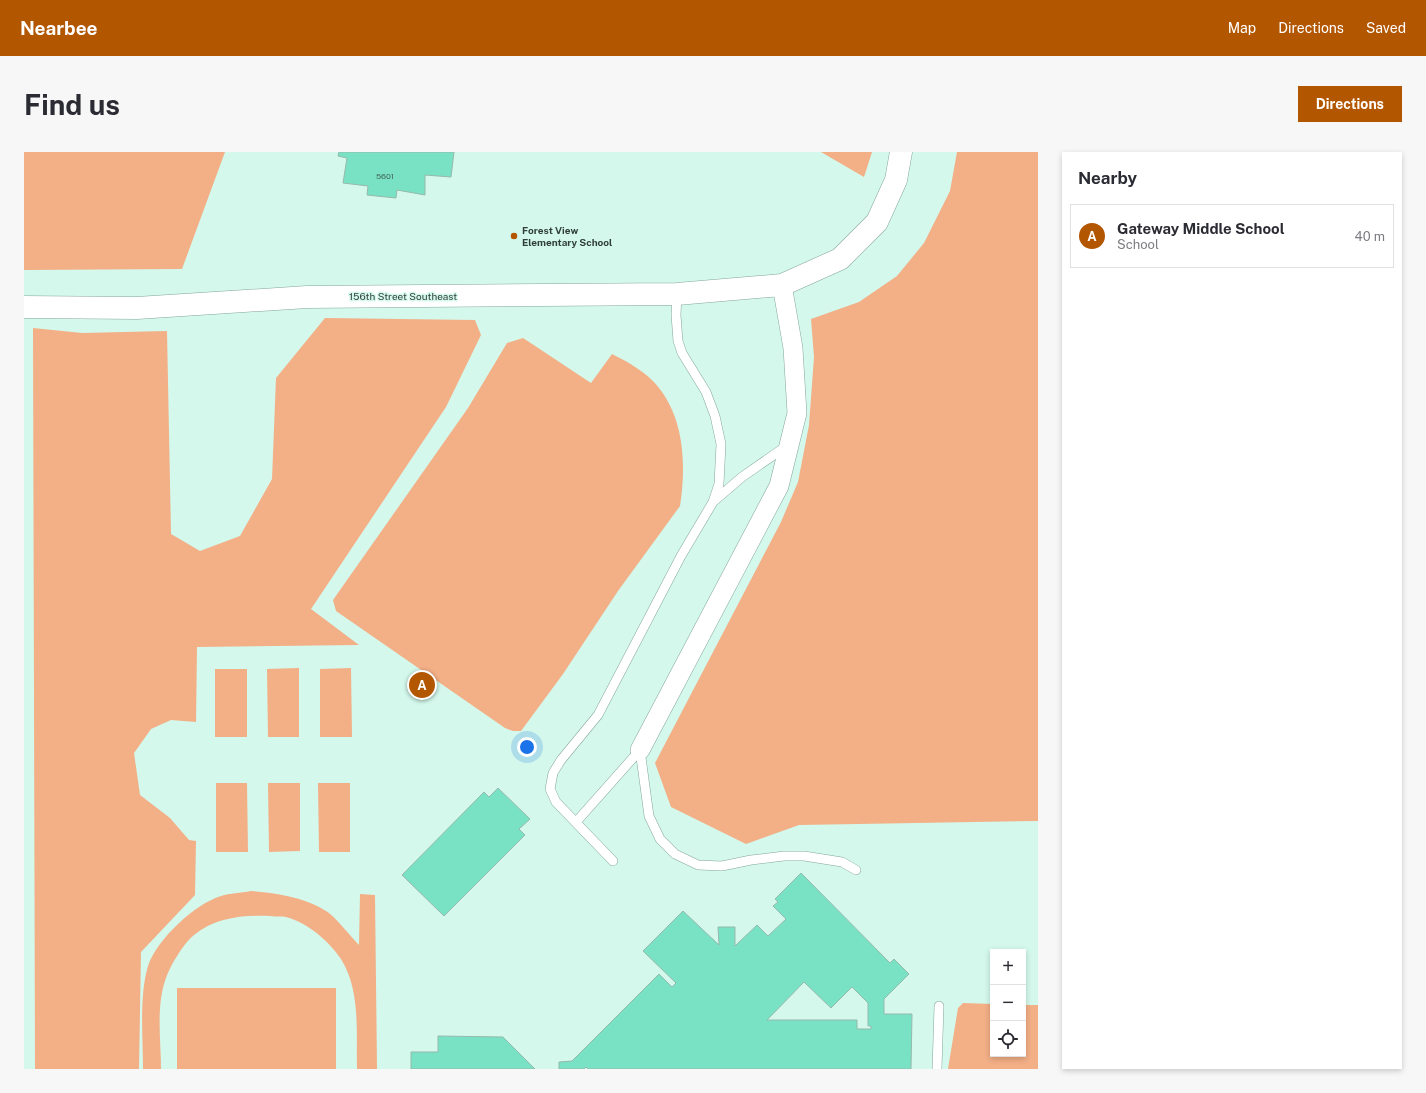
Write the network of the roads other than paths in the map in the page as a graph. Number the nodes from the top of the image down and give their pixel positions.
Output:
1 (901, 152) edge
2 (782, 285) junction
3 (677, 294) junction
4 (24, 307) edge
5 (790, 444) junction
6 (713, 502) junction
7 (640, 750) junction
8 (576, 821) junction
9 (613, 861) dead end
10 (856, 870) dead end
11 (938, 1006) dead end
12 (937, 1069) edge

1 - 2 street, 156th Street Southeast
2 - 3 street, 156th Street Southeast
2 - 5 street
3 - 4 street, 156th Street Southeast
3 - 6 lane
5 - 6 lane
5 - 7 street
6 - 8 lane
7 - 8 lane
7 - 10 lane
8 - 9 lane
11 - 12 lane

